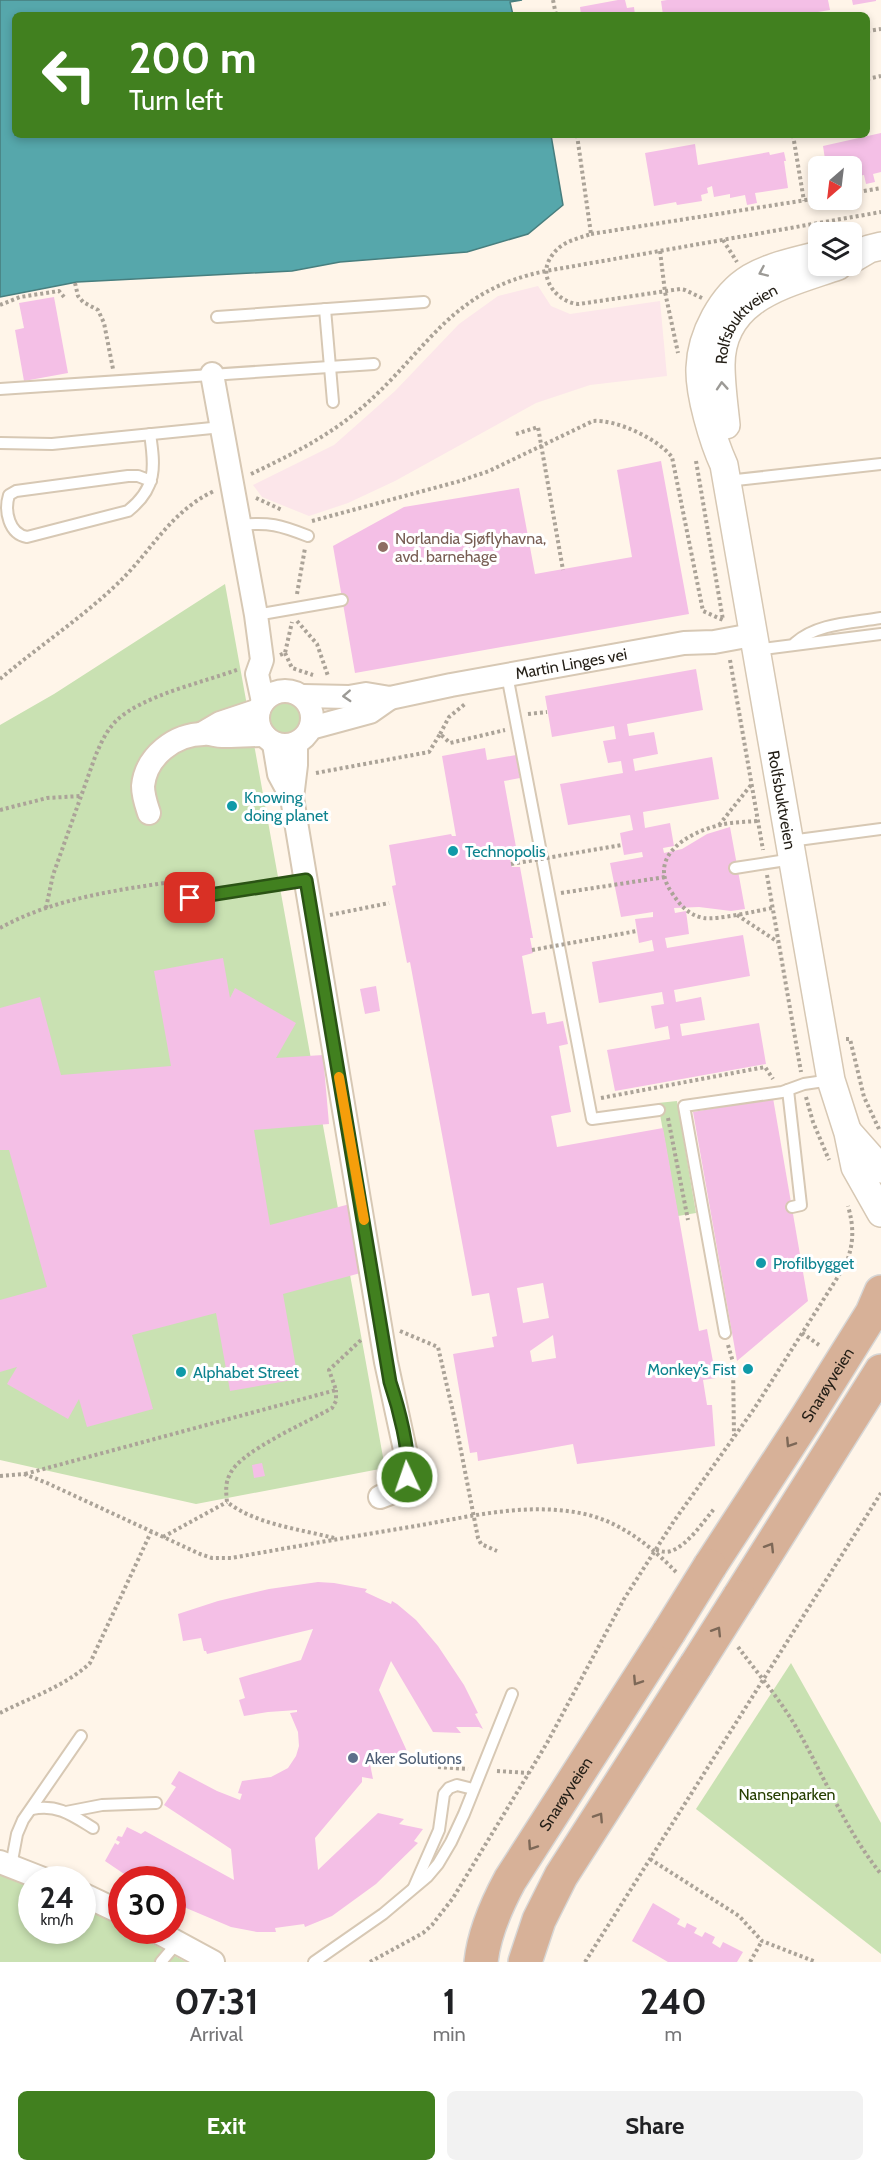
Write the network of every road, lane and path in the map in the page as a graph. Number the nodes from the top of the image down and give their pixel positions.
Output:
1 (577, 138) edge
2 (794, 138) edge
3 (881, 188) edge
4 (862, 191) edge
5 (808, 200) edge
6 (804, 201) junction
7 (881, 212) edge
8 (591, 234) junction
9 (660, 251) junction
10 (808, 258) edge
11 (546, 271) junction
12 (810, 276) edge
13 (75, 283) dead end
14 (665, 292) junction
15 (64, 297) dead end
16 (424, 302) dead end
17 (0, 305) edge
18 (325, 309) junction
19 (721, 309) junction
20 (217, 317) dead end
21 (678, 355) dead end
22 (374, 364) dead end
23 (329, 367) junction
24 (212, 374) junction
25 (116, 381) junction
26 (0, 389) edge
27 (333, 402) dead end
28 (222, 427) junction
29 (150, 434) junction
30 (516, 434) dead end
31 (0, 442) edge
32 (540, 446) junction
33 (696, 459) dead end
34 (881, 464) edge
35 (725, 473) junction
36 (237, 480) junction
37 (151, 482) junction
38 (5, 495) edge
39 (289, 513) dead end
40 (240, 525) junction
41 (308, 536) junction
42 (563, 570) dead end
43 (342, 600) dead end
44 (295, 608) junction
45 (256, 615) junction
46 (881, 618) edge
47 (881, 634) edge
48 (739, 636) junction
49 (795, 643) junction
50 (262, 660) junction
51 (507, 675) junction
52 (1, 676) edge
53 (329, 680) dead end
54 (294, 694) junction
55 (390, 698) junction
56 (471, 700) dead end
57 (261, 706) junction
58 (517, 728) junction
59 (203, 734) junction
60 (440, 734) junction
61 (286, 738) junction
62 (751, 785) junction
63 (293, 788) junction
64 (81, 796) junction
65 (0, 810) edge
66 (149, 813) dead end
67 (757, 821) junction
68 (719, 825) junction
69 (881, 829) edge
70 (622, 845) dead end
71 (791, 850) junction
72 (511, 864) dead end
73 (765, 864) junction
74 (735, 868) dead end
75 (665, 877) junction
76 (306, 880) junction
77 (214, 895) junction
78 (549, 895) junction
79 (190, 898) dead end
80 (388, 903) dead end
81 (46, 908) junction
82 (772, 908) junction
83 (737, 915) junction
84 (313, 918) junction
85 (0, 928) edge
86 (637, 931) dead end
87 (778, 942) junction
88 (532, 950) dead end
89 (846, 1039) dead end
90 (831, 1080) junction
91 (804, 1084) junction
92 (785, 1091) junction
93 (588, 1100) junction
94 (659, 1110) dead end
95 (848, 1132) junction
96 (881, 1133) edge
97 (830, 1164) dead end
98 (881, 1169) edge
99 (848, 1204) dead end
100 (792, 1207) dead end
101 (881, 1213) edge
102 (881, 1292) edge
103 (380, 1323) junction
104 (725, 1333) joint
105 (802, 1333) junction
106 (819, 1345) dead end
107 (881, 1371) edge
108 (336, 1390) junction
109 (734, 1438) junction
110 (24, 1474) junction
111 (0, 1476) edge
112 (881, 1493) edge
113 (380, 1497) dead end
114 (227, 1502) junction
115 (718, 1504) dead end
116 (472, 1516) junction
117 (151, 1532) junction
118 (162, 1537) junction
119 (338, 1539) junction
120 (655, 1550) junction
121 (497, 1551) dead end
122 (679, 1575) dead end
123 (734, 1640) dead end
124 (763, 1681) junction
125 (512, 1694) dead end
126 (0, 1713) edge
127 (81, 1736) dead end
128 (473, 1789) junction
129 (156, 1803) dead end
130 (32, 1809) junction
131 (66, 1812) junction
132 (93, 1828) dead end
133 (650, 1858) junction
134 (6, 1864) edge
135 (881, 1874) edge
136 (412, 1890) junction
137 (762, 1941) junction
138 (176, 1944) edge
139 (179, 1944) edge
140 (161, 1962) edge
141 (213, 1962) edge
142 (314, 1962) edge
143 (370, 1962) edge
144 (481, 1962) edge
145 (525, 1962) edge
146 (585, 1962) edge
147 (750, 1962) edge
148 (816, 1962) edge

1 - 8 path
2 - 6 path
3 - 4 path
5 - 6 path
6 - 8 path
7 - 9 path
8 - 11 path
9 - 11 path
9 - 14 path
10 -> 19 street, Rolfsbuktveien
11 - 14 path
11 - 36 path
35 -> 12 street, Rolfsbuktveien
13 - 25 path
14 - 19 path
14 - 21 path
15 - 17 path
16 - 18 lane
18 - 20 lane
18 - 23 lane
19 - 35 street, Rolfsbuktveien
22 - 23 lane
23 - 24 lane
23 - 27 lane
24 - 25 lane
24 - 28 street
25 - 26 lane
28 - 29 lane
28 - 36 street
29 - 31 lane
29 - 37 lane
30 - 32 path
32 - 41 path
32 - 42 path
32 - 48 path
33 - 48 path
34 - 35 lane
35 - 48 street, Rolfsbuktveien
36 - 39 path
36 - 40 street
36 - 52 path
37 - 38 lane
37 - 38 lane
40 - 41 lane
40 - 45 street
41 - 44 path
43 - 44 lane
44 - 45 lane
45 - 50 street
46 - 49 lane
47 - 49 lane
48 - 49 lane
48 - 51 street, Martin Linges vei
48 - 62 path
48 - 71 street, Rolfsbuktveien
50 - 53 path
50 - 54 street
50 - 57 street
50 - 64 path
51 - 55 street, Martin Linges vei
51 - 58 lane
55 -> 54 street, Martin Linges vei
54 - 57 street
54 - 61 street
55 - 61 street, Martin Linges vei
56 - 60 path
57 - 59 street, Martin Linges vei
57 - 61 street
58 - 60 path
58 - 78 lane
59 - 61 street, Martin Linges vei
59 - 66 street, Martin Linges vei
60 - 63 path
61 - 63 street
62 - 67 path
62 - 68 path
63 - 76 street
64 - 65 path
64 - 81 path
67 - 68 path
67 - 73 path
68 - 75 path
69 - 71 lane
70 - 72 path, bridge
71 - 73 lane
71 - 90 street, Rolfsbuktveien
73 - 74 lane
73 - 82 path
75 - 78 path
75 - 83 path
76 - 77 lane
76 - 84 street
77 - 79 lane
77 - 81 path
78 - 93 lane
80 - 84 path
81 - 85 path
82 - 83 path
82 - 87 path
83 - 87 path
84 - 103 street
86 - 88 path, bridge
87 - 91 path
89 - 96 path
90 - 91 lane
90 - 95 street, Rolfsbuktveien
91 - 92 lane
91 - 97 path
92 - 93 path
92 - 100 lane
92 - 104 lane
93 - 94 lane
95 - 98 street, Rolfsbuktveien
95 - 101 street, Rolfsbuktveien
99 - 105 path
102 -> 144 main road, Snarøyveien, bridge
103 - 108 path
103 - 113 street
103 - 116 path
104 - 109 path
105 - 106 path
105 - 109 path
145 -> 107 main road, bridge
108 - 110 path
108 - 114 path
109 - 120 path
110 - 111 path
110 - 117 path
112 - 124 path
114 - 118 path
114 - 119 path
115 - 120 path
116 - 119 path
116 - 120 path
116 - 121 path
117 - 118 path
117 - 126 path
118 - 119 path
120 - 122 path
120 - 143 path
123 - 124 path
124 - 133 path
124 - 135 path
125 - 128 lane
127 - 130 lane
128 - 136 lane
128 - 136 lane
129 - 131 lane
130 - 131 lane
130 - 134 lane
131 - 132 lane
133 - 137 path
133 - 146 path
136 - 142 lane
137 - 147 path
137 - 148 path
138 - 140 lane
139 - 141 street

